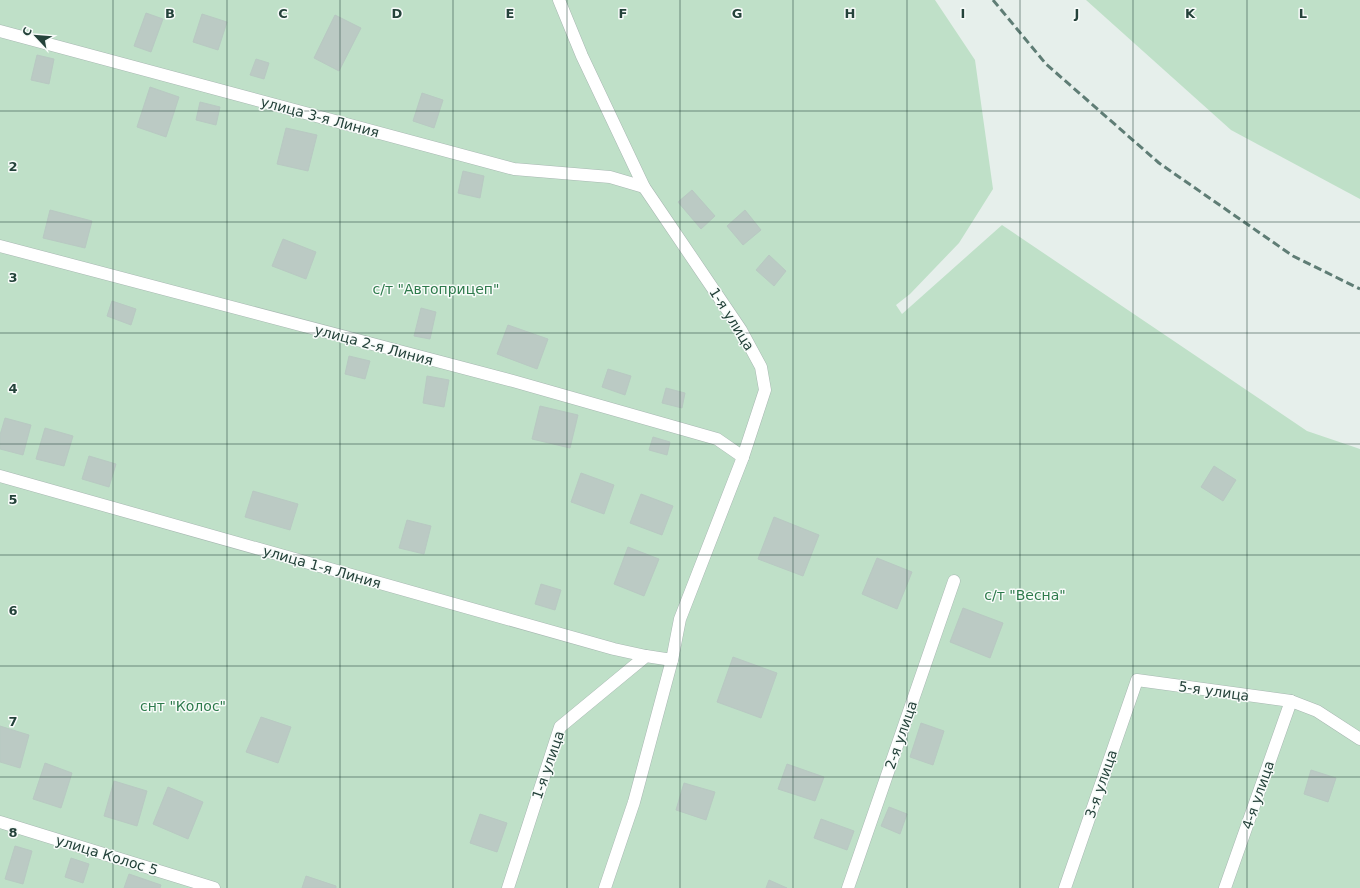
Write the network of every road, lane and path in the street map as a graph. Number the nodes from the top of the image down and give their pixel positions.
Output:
1 (558, 0) edge
2 (0, 30) edge
3 (644, 187) junction
4 (0, 246) edge
5 (743, 457) junction
6 (0, 476) edge
7 (954, 581) dead end
8 (646, 656) junction
9 (672, 660) junction
10 (1137, 680) joint
11 (1291, 701) junction
12 (1360, 739) edge
13 (0, 822) edge
14 (214, 888) edge
15 (508, 888) edge
16 (605, 888) edge
17 (848, 888) edge
18 (1066, 888) edge
19 (1225, 888) edge

1 - 3 street, 1-я улица
2 - 3 street, улица 3-я Линия
3 - 5 street, 1-я улица
4 - 5 street, улица 2-я Линия
5 - 9 street, 1-я улица
6 - 8 street, улица 1-я Линия
7 - 17 street, 2-я улица
8 - 9 street
8 - 15 street, 1-я улица
9 - 16 street, 1-я улица
10 - 11 street, 5-я улица
10 - 18 street, 3-я улица
11 - 12 street, 5-я улица
11 - 19 street, 4-я улица
13 - 14 street, улица Колос 5

